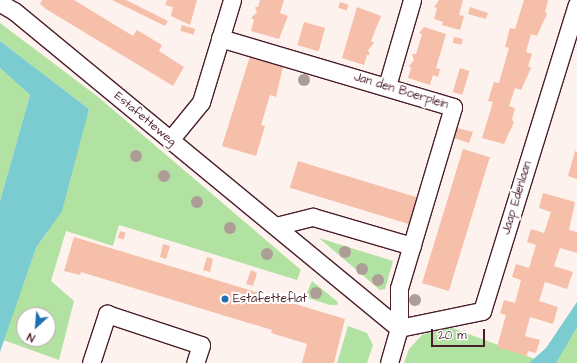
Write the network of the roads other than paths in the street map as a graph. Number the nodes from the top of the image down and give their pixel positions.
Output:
1 (232, 0) edge
2 (412, 0) edge
3 (577, 4) edge
4 (11, 5) edge
5 (220, 38) junction
6 (387, 86) junction
7 (170, 140) junction
8 (276, 226) junction
9 (412, 246) junction
10 (399, 328) junction
11 (91, 363) edge
12 (195, 363) edge
13 (389, 363) edge

1 - 5 street
2 - 6 street
3 - 10 street, Jaap Edenlaan
4 - 7 street, Estafetteweg
5 - 6 street, Jan den Boerplein
5 - 7 street
6 - 9 street, Jan den Boerplein
7 - 8 street, Estafetteweg
8 - 9 street
8 - 10 street, Estafetteweg
9 - 10 street, Jan den Boerplein
10 - 13 street
11 - 12 street

